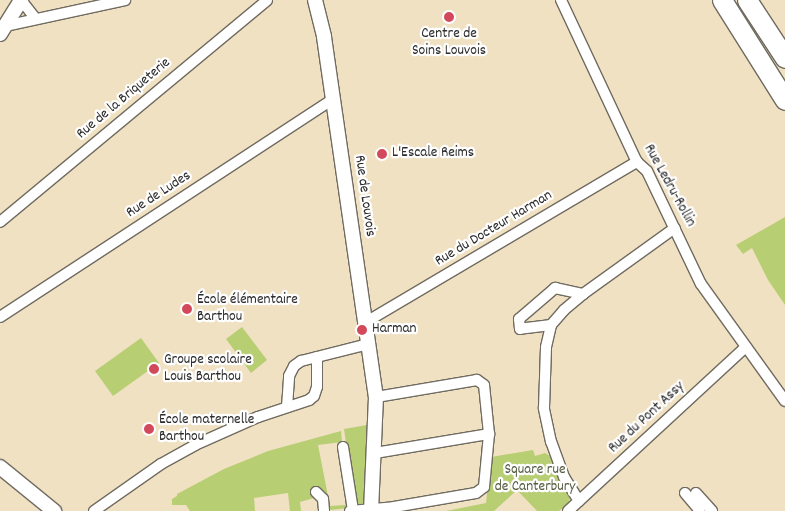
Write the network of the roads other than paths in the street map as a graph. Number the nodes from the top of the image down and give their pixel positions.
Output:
1 (21, 0) edge
2 (125, 0) edge
3 (266, 0) edge
4 (315, 0) edge
5 (561, 0) edge
6 (722, 0) edge
7 (747, 0) edge
8 (35, 18) junction
9 (2, 30) edge
10 (785, 58) edge
11 (334, 98) junction
12 (785, 100) edge
13 (637, 162) junction
14 (0, 222) edge
15 (675, 228) junction
16 (583, 294) junction
17 (0, 317) edge
18 (366, 322) junction
19 (551, 325) junction
20 (368, 344) junction
21 (746, 347) junction
22 (317, 357) junction
23 (376, 397) junction
24 (785, 401) edge
25 (287, 407) junction
26 (489, 434) junction
27 (343, 447) dead end
28 (375, 453) junction
29 (0, 467) edge
30 (316, 492) dead end
31 (685, 493) dead end
32 (696, 493) dead end
33 (579, 501) junction
34 (372, 509) edge
35 (388, 509) edge
36 (54, 511) edge
37 (94, 511) edge
38 (324, 511) edge
39 (351, 511) edge
40 (568, 511) edge
41 (700, 511) edge
42 (712, 511) edge

1 - 8 street
1 - 9 street
2 - 8 street
3 - 14 street, Rue de la Briqueterie
4 - 11 street, Rue de Louvois
5 - 13 street, Rue Ledru-Rollin
6 - 12 highway
7 - 10 highway
8 - 9 street
11 - 17 street, Rue de Ludes
11 - 18 street, Rue de Louvois
13 - 15 street, Rue Ledru-Rollin
13 - 18 street, Rue du Docteur Harman
15 - 16 street
15 - 21 street, Rue Ledru-Rollin
16 - 19 street
16 - 19 street
18 - 20 street, Rue de Louvois
19 - 33 street
20 - 22 street
20 - 23 street, Rue de Louvois
21 - 24 street, Rue Ledru-Rollin
21 - 33 street, Rue du Pont Assy
22 - 25 street
22 - 25 street
23 - 26 street
23 - 28 street, Rue de Louvois
25 - 37 street
26 - 28 street
26 - 35 street
27 - 39 street
28 - 34 street, Rue de Louvois
29 - 36 street
30 - 38 street
31 - 41 street
32 - 42 street
33 - 40 street, Rue du Pont Assy
34 - 35 street
34 - 39 street

